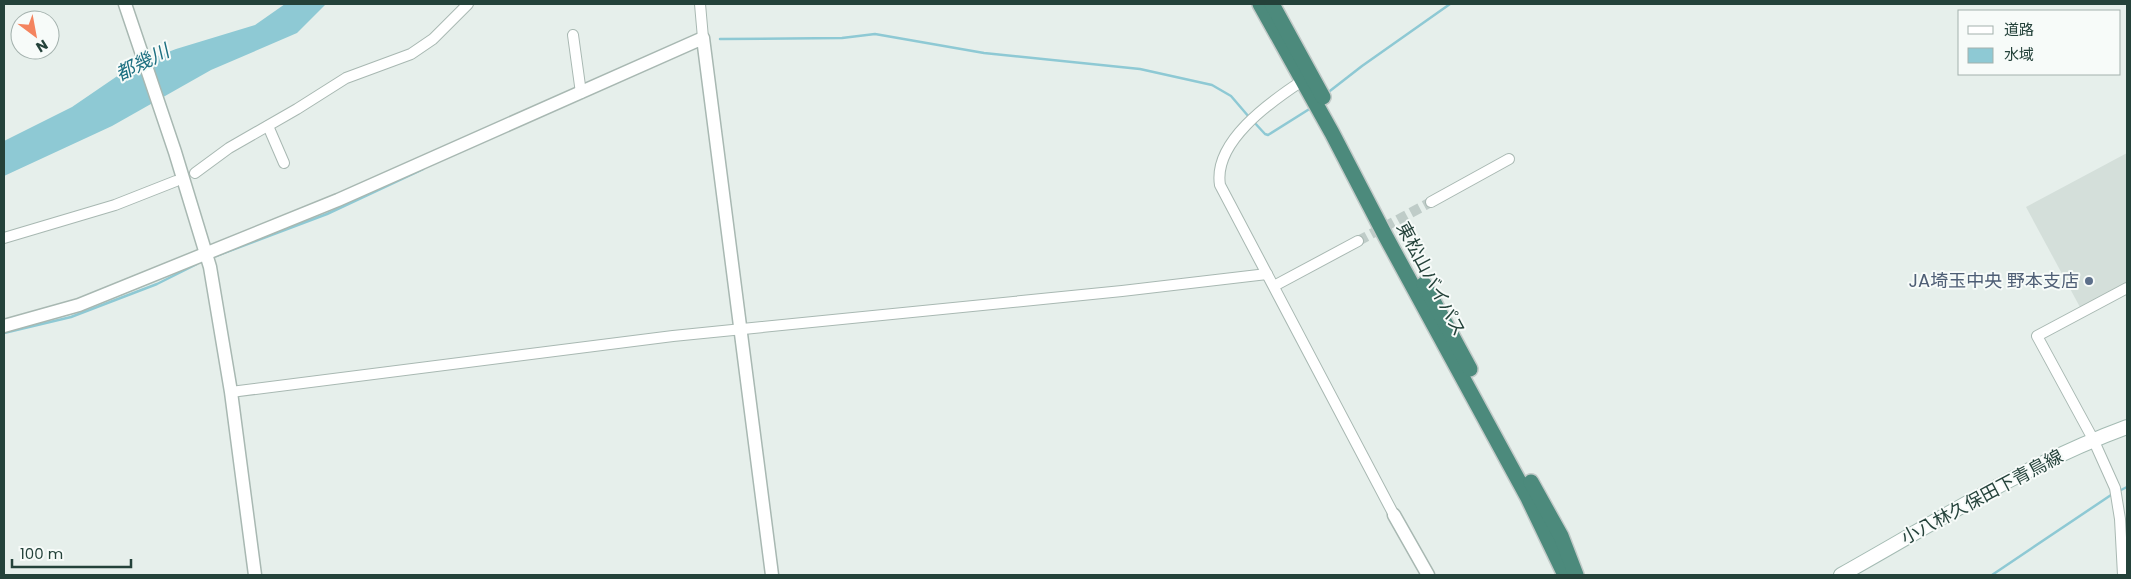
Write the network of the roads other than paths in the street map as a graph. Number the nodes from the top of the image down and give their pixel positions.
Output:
1 (124, 4) edge
2 (468, 4) edge
3 (700, 4) edge
4 (1260, 4) edge
5 (1272, 4) edge
6 (573, 35) dead end
7 (703, 38) junction
8 (1302, 81) junction
9 (581, 93) junction
10 (268, 126) junction
11 (1510, 159) dead end
12 (284, 163) dead end
13 (196, 173) dead end
14 (176, 181) dead end
15 (1431, 202) tunnel mouth
16 (4, 238) edge
17 (1358, 241) tunnel mouth
18 (207, 253) junction
19 (1267, 274) junction
20 (1274, 286) junction
21 (2127, 288) edge
22 (4, 326) edge
23 (742, 329) junction
24 (231, 392) junction
25 (2127, 427) edge
26 (2094, 439) junction
27 (1394, 515) joint
28 (255, 575) edge
29 (772, 575) edge
30 (1428, 575) edge
31 (1565, 575) edge
32 (1576, 575) edge
33 (1840, 575) edge
34 (2123, 575) edge

1 - 18 street
2 - 10 street
3 - 7 street
4 - 8 highway, 東松山バイパス
5 - 32 highway, 東松山バイパス
6 - 9 street
7 - 9 street
7 - 23 street
8 - 19 street
8 - 31 highway, 東松山バイパス
9 - 18 street
10 - 12 street
10 - 13 street
11 - 15 street
14 - 16 street
17 - 20 street
18 - 22 street
18 - 24 street
19 - 20 street
19 - 23 street
20 - 27 street
21 - 26 street
23 - 24 street
23 - 29 street
24 - 28 street
25 - 26 main road, 小八林久保田下青鳥線
26 - 33 main road, 小八林久保田下青鳥線
26 - 34 street
27 - 30 street

